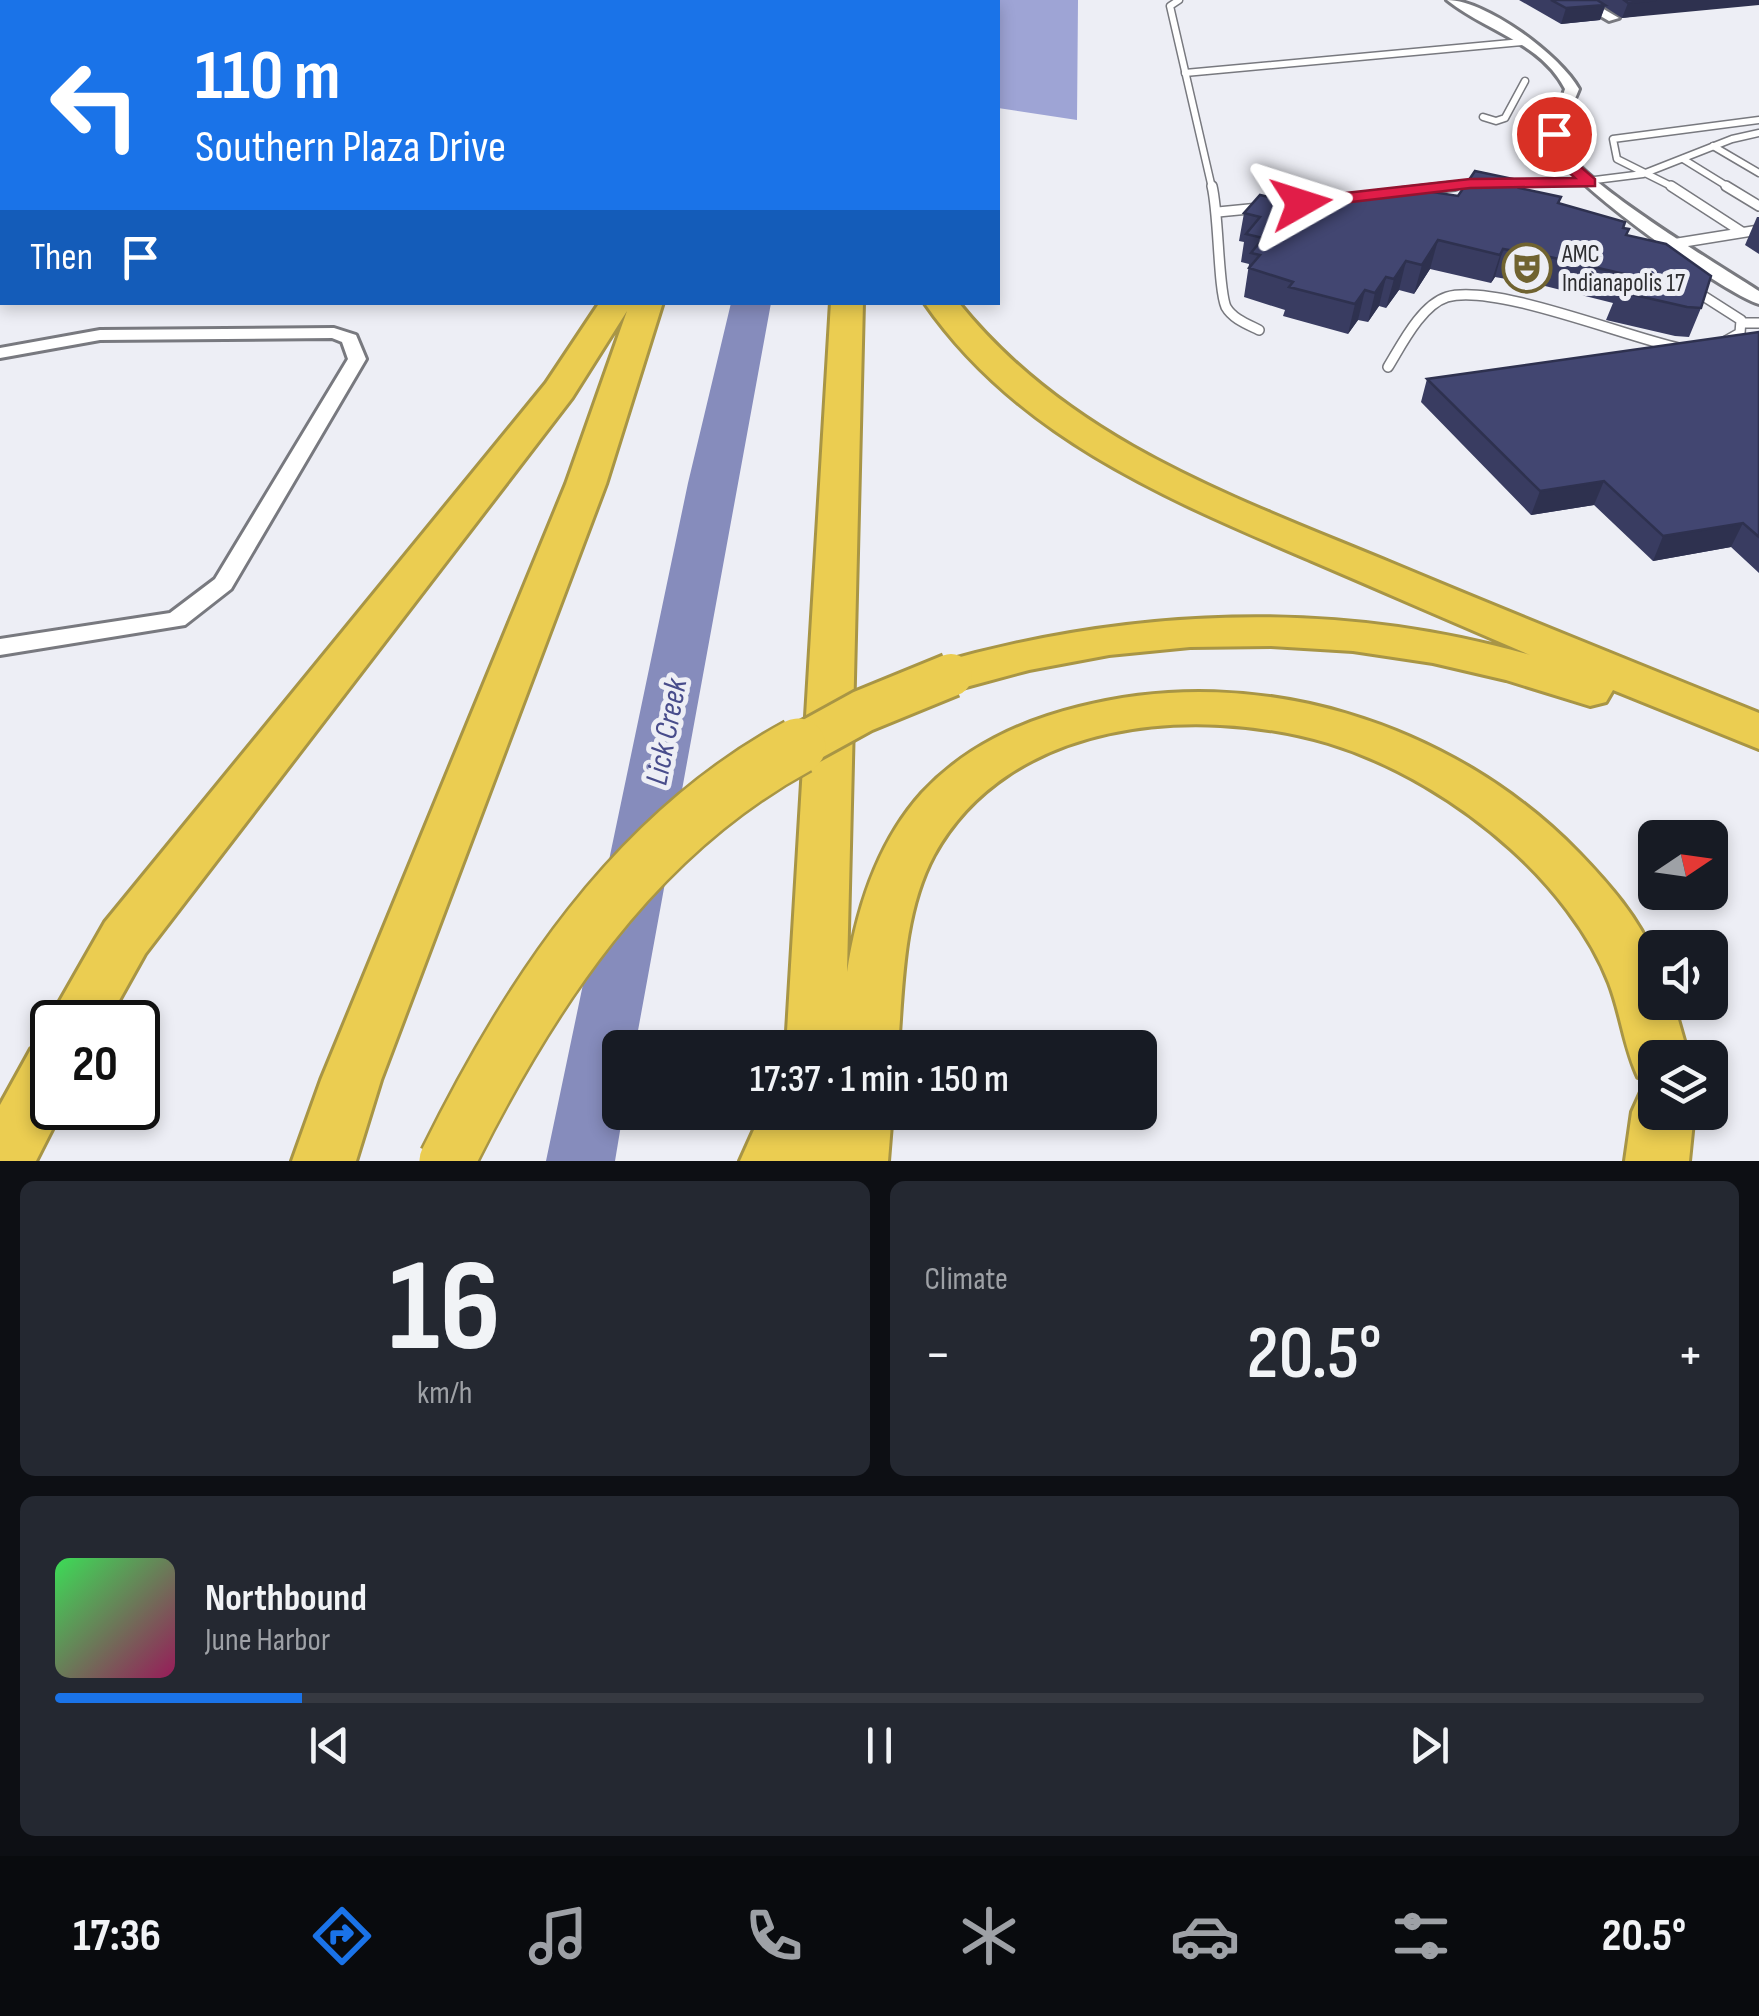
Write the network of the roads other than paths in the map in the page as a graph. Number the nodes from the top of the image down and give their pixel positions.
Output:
1 (1179, 0) edge
2 (1453, 0) edge
3 (1579, 0) edge
4 (1614, 18) dead end
5 (1522, 42) junction
6 (1185, 74) junction
7 (1524, 82) dead end
8 (1483, 118) dead end
9 (1759, 120) edge
10 (1759, 133) edge
11 (1713, 146) junction
12 (1683, 159) junction
13 (1648, 172) junction
14 (1759, 173) edge
15 (1588, 182) junction
16 (1489, 183) edge
17 (1500, 183) edge
18 (1512, 183) junction
19 (1391, 193) edge
20 (1527, 194) edge
21 (1375, 195) edge
22 (1759, 206) edge
23 (1218, 212) junction
24 (1759, 230) edge
25 (1742, 232) junction
26 (1678, 243) junction
27 (1677, 278) edge
28 (1759, 298) edge
29 (615, 305) edge
30 (646, 305) edge
31 (846, 305) edge
32 (942, 305) edge
33 (1742, 323) junction
34 (1759, 324) edge
35 (1259, 330) dead end
36 (1714, 345) edge
37 (1693, 348) edge
38 (0, 353) edge
39 (1388, 367) dead end
40 (0, 647) edge
41 (1759, 732) edge
42 (1759, 750) edge
43 (90, 1000) edge
44 (817, 1030) edge
45 (870, 1030) edge
46 (1654, 1040) edge
47 (350, 1080) junction
48 (30, 1110) edge
49 (785, 1130) edge
50 (812, 1130) edge
51 (859, 1130) edge
52 (1661, 1130) edge
53 (3, 1161) edge
54 (310, 1161) edge
55 (324, 1161) edge
56 (448, 1161) edge
57 (772, 1161) edge
58 (811, 1161) edge
59 (856, 1161) edge
60 (1658, 1161) edge

1 - 6 lane
2 - 5 street
3 - 4 street
5 - 6 lane
5 - 15 street
6 - 23 lane
7 - 8 lane
9 - 13 lane
10 - 11 lane
11 - 12 lane
11 - 14 lane
12 - 13 lane
12 - 22 lane
13 - 15 lane
13 - 25 lane
15 - 18 lane
15 - 26 street
16 - 19 lane
17 - 18 lane
18 - 20 lane
21 - 23 lane
23 - 35 lane
24 - 25 lane
25 - 26 lane
26 - 28 street
27 - 33 lane
29 - 43 highway
30 - 47 highway
31 - 44 highway
32 - 41 highway
33 - 34 lane
33 - 36 lane
37 - 39 lane
38 - 40 street
42 - 56 highway, bridge
45 - 46 highway
47 - 54 highway
47 - 55 highway
48 - 53 highway
49 - 57 highway
50 - 58 highway
51 - 59 highway
52 - 60 highway

